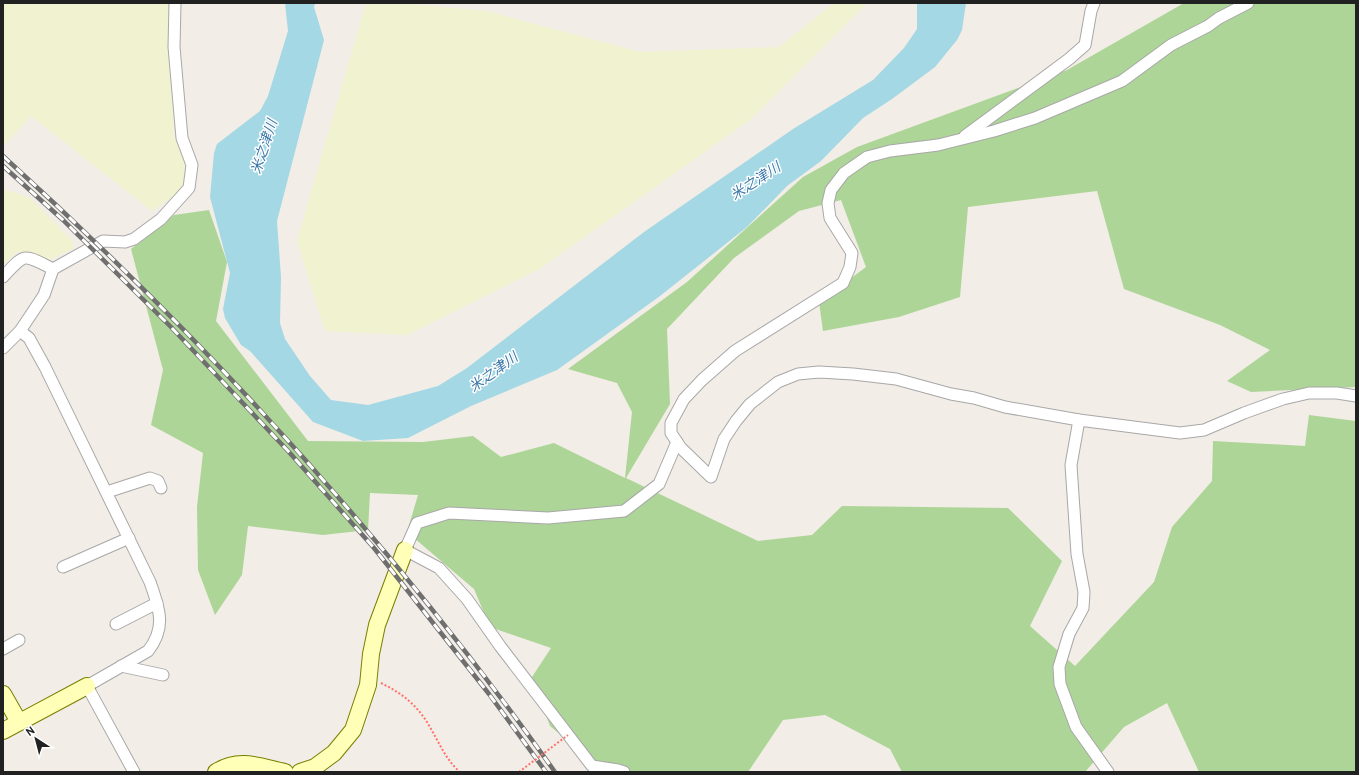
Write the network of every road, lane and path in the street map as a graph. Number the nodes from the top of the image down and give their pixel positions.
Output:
1 (175, 3) edge
2 (1094, 3) edge
3 (1248, 3) edge
4 (961, 138) junction
5 (53, 268) junction
6 (3, 277) edge
7 (20, 331) junction
8 (3, 348) edge
9 (1356, 396) edge
10 (1079, 420) junction
11 (677, 442) junction
12 (161, 488) dead end
13 (107, 492) junction
14 (129, 538) junction
15 (405, 550) junction
16 (63, 567) dead end
17 (157, 603) junction
18 (116, 624) dead end
19 (19, 640) dead end
20 (3, 650) edge
21 (121, 666) junction
22 (163, 675) dead end
23 (369, 677) junction
24 (87, 686) junction
25 (3, 694) edge
26 (19, 722) junction
27 (3, 730) edge
28 (568, 735) junction
29 (134, 772) edge
30 (216, 772) edge
31 (285, 772) edge
32 (300, 772) edge
33 (460, 772) edge
34 (519, 772) edge
35 (624, 772) edge
36 (1108, 772) edge

1 - 5 street
2 - 4 street
3 - 4 street
4 - 11 street
5 - 6 street
5 - 7 street
7 - 8 street
7 - 13 street
9 - 10 street
10 - 11 street
10 - 36 street
11 - 15 street
12 - 13 street
13 - 14 street
14 - 16 street
14 - 17 street
15 - 23 street
15 - 28 street
17 - 18 street
17 - 21 street
19 - 20 street
21 - 22 street
21 - 24 street
23 - 32 street
23 - 33 path
24 - 26 street
24 - 29 street
25 - 26 street
26 - 27 street
28 - 34 path, bridge
28 - 35 street
30 - 31 street

